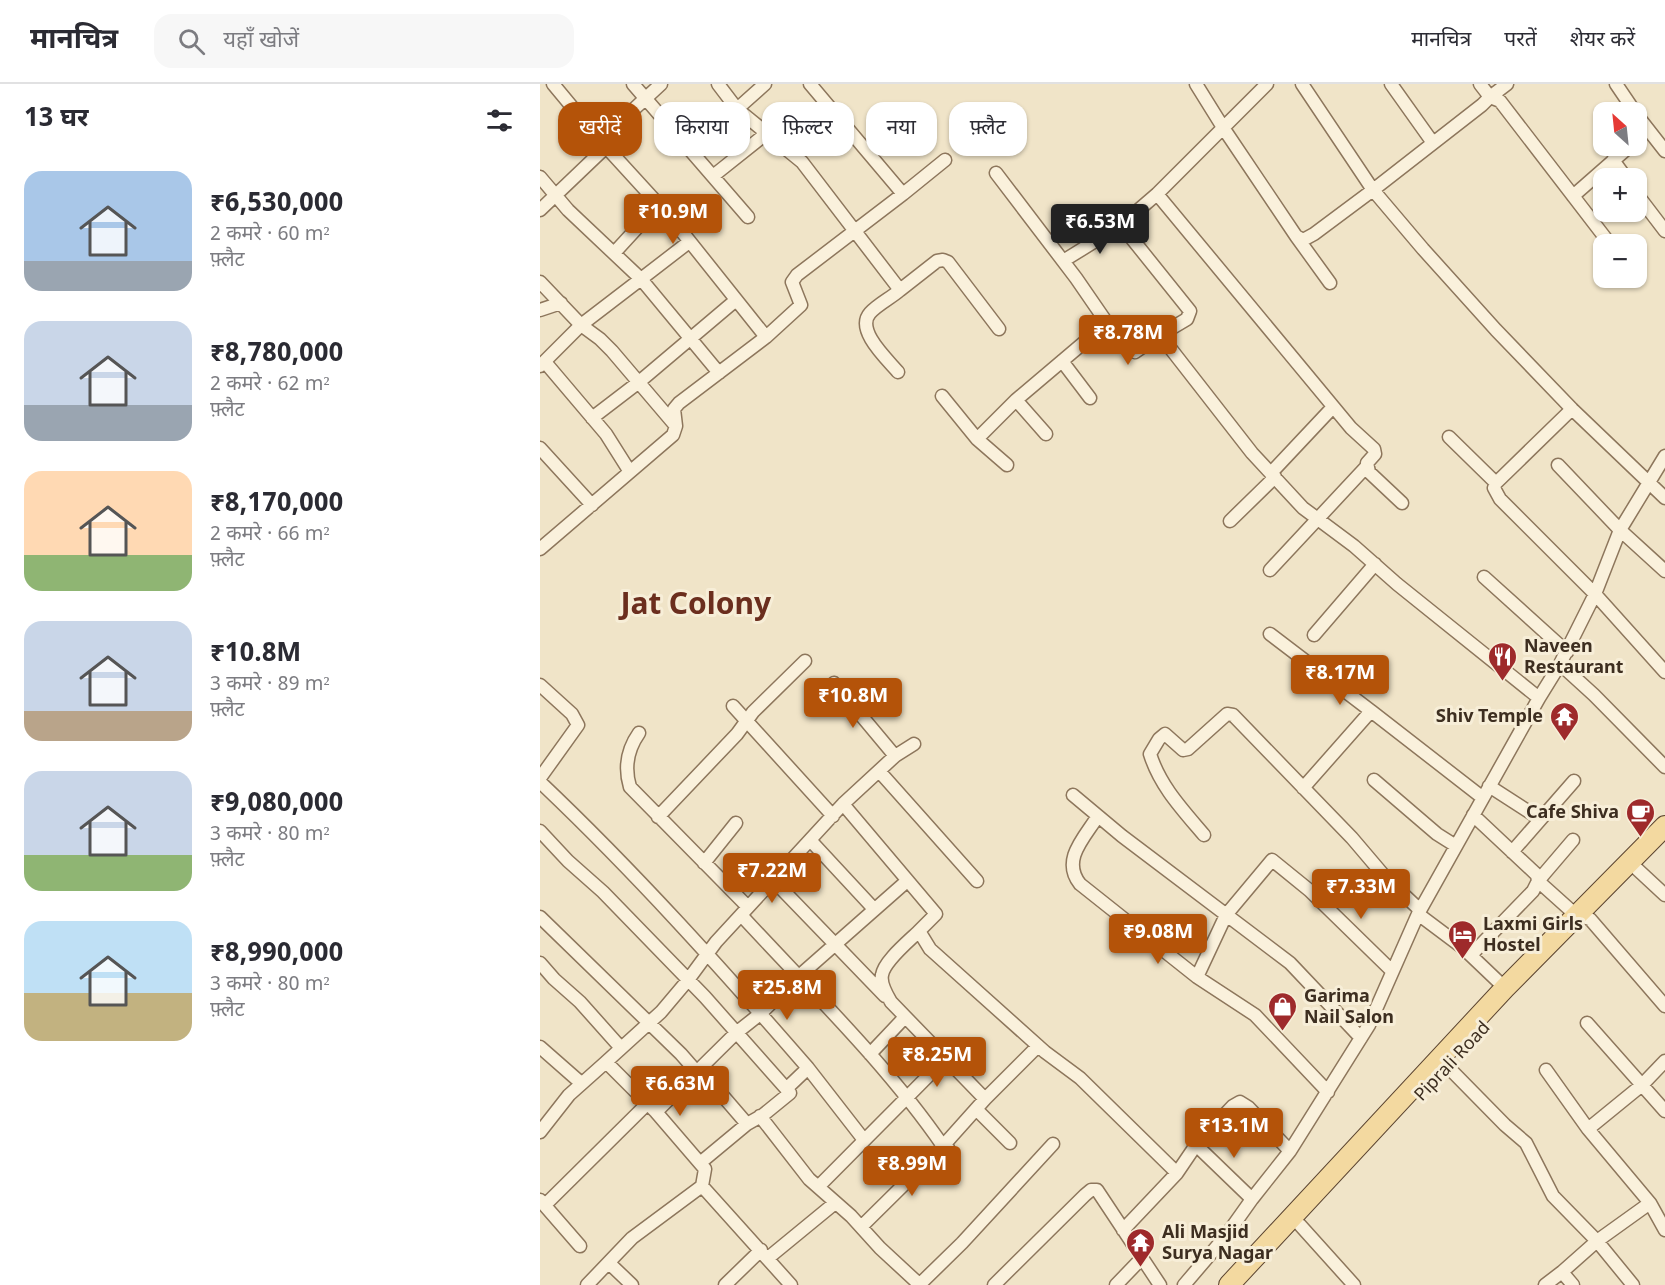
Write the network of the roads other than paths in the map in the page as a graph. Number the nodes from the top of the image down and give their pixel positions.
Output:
1 (553, 84) edge
2 (633, 84) edge
3 (661, 84) edge
4 (718, 84) edge
5 (765, 84) edge
6 (810, 84) edge
7 (1196, 84) edge
8 (1267, 84) edge
9 (1302, 84) edge
10 (1391, 84) edge
11 (1480, 84) edge
12 (1507, 84) edge
13 (1616, 84) edge
14 (1490, 97) junction
15 (645, 99) junction
16 (568, 102) edge
17 (641, 102) edge
18 (732, 102) edge
19 (745, 102) edge
20 (1628, 102) edge
21 (750, 119) edge
22 (762, 129) edge
23 (1224, 129) junction
24 (1648, 130) edge
25 (762, 137) edge
26 (1433, 142) junction
27 (1665, 151) edge
28 (597, 156) edge
29 (614, 156) edge
30 (795, 156) edge
31 (1618, 156) edge
32 (945, 160) dead end
33 (1613, 160) junction
34 (1619, 168) edge
35 (996, 173) dead end
36 (713, 176) junction
37 (540, 177) edge
38 (1373, 190) junction
39 (903, 194) junction
40 (1157, 194) junction
41 (556, 196) junction
42 (1573, 196) junction
43 (658, 204) junction
44 (1647, 207) edge
45 (540, 210) edge
46 (748, 217) dead end
47 (1121, 225) junction
48 (855, 231) junction
49 (1665, 231) edge
50 (1602, 234) edge
51 (1296, 236) junction
52 (689, 242) junction
53 (615, 252) junction
54 (1063, 261) junction
55 (641, 279) junction
56 (540, 282) edge
57 (1330, 283) dead end
58 (900, 291) junction
59 (736, 300) junction
60 (561, 303) junction
61 (540, 310) edge
62 (1107, 323) junction
63 (581, 324) junction
64 (999, 330) dead end
65 (1160, 335) junction
66 (766, 337) junction
67 (690, 339) junction
68 (1062, 361) junction
69 (542, 364) edge
70 (897, 372) dead end
71 (719, 373) junction
72 (639, 382) junction
73 (942, 396) dead end
74 (1090, 398) dead end
75 (1016, 400) junction
76 (1333, 407) junction
77 (1572, 409) junction
78 (592, 418) junction
79 (676, 426) junction
80 (1046, 434) dead end
81 (1449, 437) dead end
82 (977, 439) junction
83 (540, 448) edge
84 (1665, 457) edge
85 (1006, 465) dead end
86 (1558, 465) dead end
87 (1366, 467) junction
88 (630, 472) junction
89 (1273, 475) junction
90 (1649, 482) junction
91 (1496, 483) junction
92 (1665, 498) edge
93 (1402, 503) dead end
94 (592, 506) junction
95 (1318, 519) junction
96 (1230, 521) dead end
97 (1620, 530) junction
98 (540, 549) edge
99 (1375, 564) junction
100 (1270, 570) dead end
101 (1665, 571) edge
102 (1484, 577) dead end
103 (1595, 594) junction
104 (1270, 634) dead end
105 (1314, 635) dead end
106 (1567, 652) junction
107 (805, 661) dead end
108 (1560, 664) junction
109 (1665, 672) edge
110 (834, 683) dead end
111 (540, 685) edge
112 (1539, 698) junction
113 (733, 706) dead end
114 (1371, 711) junction
115 (746, 722) junction
116 (639, 733) dead end
117 (914, 744) dead end
118 (895, 756) junction
119 (1665, 767) edge
120 (879, 771) junction
121 (540, 780) edge
122 (1374, 780) dead end
123 (1574, 781) dead end
124 (1489, 786) junction
125 (1303, 788) junction
126 (1073, 795) dead end
127 (1483, 798) junction
128 (843, 804) junction
129 (1473, 815) junction
130 (833, 816) junction
131 (1098, 816) junction
132 (658, 817) junction
133 (1540, 819) junction
134 (736, 823) dead end
135 (1665, 826) edge
136 (540, 831) edge
137 (1204, 834) dead end
138 (810, 840) junction
139 (1574, 840) dead end
140 (1665, 840) edge
141 (1456, 846) junction
142 (1512, 852) junction
143 (704, 862) junction
144 (1637, 869) junction
145 (773, 880) junction
146 (907, 881) junction
147 (976, 881) dead end
148 (1538, 881) junction
149 (1665, 895) edge
150 (874, 909) junction
151 (744, 911) junction
152 (1419, 911) junction
153 (1226, 915) junction
154 (540, 917) edge
155 (1583, 918) junction
156 (919, 931) junction
157 (835, 944) junction
158 (708, 953) junction
159 (1471, 955) junction
160 (540, 963) edge
161 (1392, 971) junction
162 (798, 977) junction
163 (1197, 977) junction
164 (688, 980) junction
165 (1505, 988) junction
166 (891, 1002) junction
167 (1665, 1006) edge
168 (760, 1014) junction
169 (905, 1017) junction
170 (649, 1023) junction
171 (1587, 1023) dead end
172 (736, 1033) junction
173 (1361, 1038) junction
174 (1038, 1046) junction
175 (540, 1047) edge
176 (621, 1048) junction
177 (870, 1054) junction
178 (946, 1058) junction
179 (1665, 1061) edge
180 (606, 1062) junction
181 (1447, 1066) junction
182 (808, 1068) junction
183 (1546, 1070) dead end
184 (696, 1071) junction
185 (581, 1083) junction
186 (1642, 1085) junction
187 (786, 1089) junction
188 (1328, 1092) junction
189 (907, 1097) junction
190 (984, 1099) junction
191 (651, 1108) junction
192 (976, 1109) junction
193 (1665, 1111) edge
194 (760, 1116) junction
195 (747, 1124) junction
196 (1588, 1129) junction
197 (540, 1132) edge
198 (864, 1140) junction
199 (1011, 1143) dead end
200 (1053, 1144) dead end
201 (1196, 1145) junction
202 (946, 1147) junction
203 (1290, 1151) junction
204 (700, 1163) junction
205 (1177, 1173) junction
206 (702, 1186) junction
207 (818, 1187) junction
208 (1252, 1199) junction
209 (542, 1202) edge
210 (835, 1203) junction
211 (1650, 1203) junction
212 (1299, 1225) junction
213 (861, 1227) junction
214 (1123, 1230) junction
215 (1665, 1230) edge
216 (1597, 1241) junction
217 (580, 1246) dead end
218 (765, 1254) junction
219 (1142, 1258) junction
220 (609, 1263) junction
221 (1562, 1272) junction
222 (587, 1285) edge
223 (632, 1285) edge
224 (725, 1285) edge
225 (791, 1285) edge
226 (919, 1285) edge
227 (994, 1285) edge
228 (1116, 1285) edge
229 (1160, 1285) edge
230 (1184, 1285) edge
231 (1229, 1285) edge
232 (1243, 1285) edge
233 (1354, 1285) edge
234 (1545, 1285) edge
235 (1574, 1285) edge
236 (1633, 1285) edge

1 - 16 street
2 - 15 street
3 - 15 street
4 - 18 street
5 - 19 street
6 - 39 street
7 - 23 street
8 - 23 street
9 - 38 street
10 - 26 street
11 - 14 street
12 - 14 street
13 - 20 street
14 - 26 street
14 - 42 street
15 - 17 street
15 - 36 street
21 - 22 street
23 - 40 street
23 - 51 street
24 - 27 street
25 - 36 street
26 - 38 street
28 - 41 street
29 - 43 street
30 - 48 street
31 - 33 street
32 - 39 street
33 - 34 street
33 - 42 street
35 - 54 street
36 - 46 street
37 - 41 street
38 - 51 street
38 - 77 street
39 - 48 street
40 - 47 street
40 - 76 street
41 - 45 street
41 - 53 street
42 - 50 street
43 - 52 street
43 - 53 street
44 - 49 street
47 - 54 street
47 - 65 street
48 - 58 street
48 - 66 street
51 - 57 street
52 - 55 street
52 - 59 street
53 - 55 street
54 - 62 street
55 - 63 street
55 - 67 street
56 - 60 street
58 - 64 street
58 - 70 street
59 - 66 street
59 - 67 street
60 - 61 street
60 - 63 street
62 - 65 street
62 - 68 street
63 - 69 street
63 - 72 street
65 - 89 street
66 - 71 street
67 - 71 street
67 - 72 street
68 - 74 street
68 - 75 street
69 - 78 street
71 - 79 street
72 - 78 street
72 - 79 street
73 - 82 street
75 - 80 street
75 - 82 street
76 - 87 street
76 - 89 street
77 - 90 street
77 - 91 street
78 - 88 street
79 - 88 street
81 - 91 street
82 - 85 street
83 - 94 street
84 - 90 street
86 - 97 street
87 - 93 street
87 - 95 street
88 - 94 street
89 - 95 street
89 - 96 street
90 - 92 street
90 - 97 street
91 - 103 street
94 - 98 street
95 - 99 street
95 - 100 street
97 - 101 street
97 - 103 street
99 - 105 street
99 - 112 street
102 - 106 street
103 - 106 street
103 - 109 street
104 - 114 street
106 - 108 street
107 - 115 street
108 - 112 street
108 - 119 street
110 - 118 street
111 - 121 street
112 - 124 street
113 - 115 street
114 - 125 street
114 - 127 street
115 - 130 street
115 - 132 street
116 - 132 street
117 - 118 street
118 - 120 street
120 - 128 street
120 - 147 street
121 - 158 street
122 - 141 street
123 - 133 street
124 - 127 street
124 - 133 street
125 - 137 street
125 - 152 street
126 - 131 street
127 - 129 street
128 - 130 street
128 - 146 street
129 - 141 street
129 - 142 street
130 - 138 street
131 - 153 street
131 - 163 street
132 - 143 street
133 - 142 street
134 - 143 street
135 - 155 main road
136 - 164 street
138 - 145 street
138 - 150 street
139 - 148 street
140 - 144 main road, Piprali Road
141 - 152 street
142 - 148 street
143 - 151 street
144 - 149 street
144 - 155 main road, Piprali Road
145 - 151 street
145 - 157 street
146 - 150 street
146 - 156 street
148 - 155 street
148 - 159 street
150 - 157 street
151 - 158 street
151 - 162 street
152 - 159 street
152 - 161 street
153 - 161 street
153 - 163 street
153 - 173 street
154 - 170 street
155 - 165 main road
155 - 167 street
155 - 181 main road, Piprali Road
156 - 166 street
156 - 174 street
157 - 162 street
157 - 166 street
158 - 164 street
158 - 168 street
159 - 165 street
160 - 176 street
161 - 173 street
162 - 168 street
162 - 177 street
163 - 188 street
164 - 170 street
164 - 172 street
165 - 231 main road
166 - 169 street
168 - 172 street
168 - 182 street
169 - 177 street
169 - 178 street
170 - 176 street
170 - 184 street
171 - 186 street
172 - 184 street
172 - 187 street
173 - 188 street
174 - 190 street
174 - 205 street
175 - 185 street
176 - 180 street
177 - 189 street
178 - 189 street
178 - 190 street
179 - 186 street
180 - 185 street
180 - 191 street
181 - 212 main road, Piprali Road
181 - 216 street
182 - 187 street
182 - 198 street
183 - 196 street
184 - 191 street
184 - 195 street
185 - 197 street
186 - 193 street
186 - 196 street
187 - 194 street
188 - 203 street
189 - 198 street
189 - 202 street
190 - 192 street
191 - 204 street
191 - 209 street
192 - 199 street
192 - 202 street
194 - 195 street
194 - 207 street
195 - 204 street
196 - 211 street
198 - 207 street
200 - 226 street
201 - 203 street
201 - 205 street
201 - 208 street
202 - 213 street
203 - 208 street
204 - 206 street
205 - 214 street
206 - 218 street
206 - 220 street
207 - 210 street
208 - 230 street
209 - 217 street
210 - 213 street
210 - 218 street
211 - 215 street
211 - 216 street
212 - 232 main road, Piprali Road
212 - 233 street
213 - 226 street
214 - 219 street
214 - 227 street
216 - 221 street
216 - 236 street
218 - 224 street
218 - 225 street
219 - 228 street
219 - 229 street
220 - 222 street
220 - 223 street
221 - 234 street
221 - 235 street

